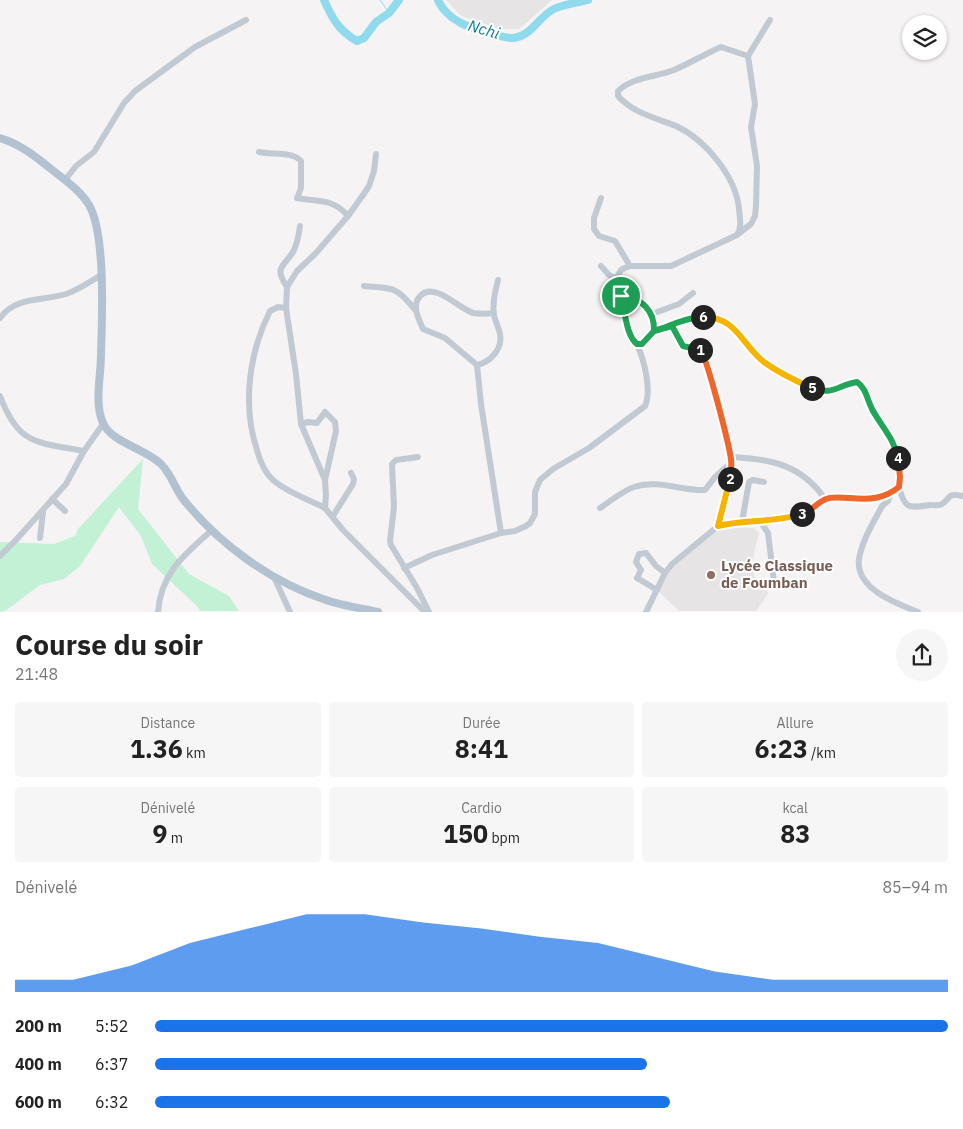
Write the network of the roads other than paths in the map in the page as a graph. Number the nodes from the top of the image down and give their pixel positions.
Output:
1 (246, 20) dead end
2 (770, 20) dead end
3 (748, 56) junction
4 (0, 138) edge
5 (259, 152) dead end
6 (376, 154) dead end
7 (65, 180) junction
8 (601, 198) dead end
9 (348, 216) junction
10 (300, 226) dead end
11 (738, 234) junction
12 (600, 266) dead end
13 (630, 266) junction
14 (101, 275) junction
15 (616, 279) junction
16 (498, 280) dead end
17 (364, 286) dead end
18 (287, 288) junction
19 (693, 293) dead end
20 (621, 296) junction
21 (286, 308) junction
22 (416, 312) junction
23 (493, 313) junction
24 (652, 314) junction
25 (0, 318) edge
26 (672, 326) junction
27 (654, 331) junction
28 (637, 344) junction
29 (477, 365) junction
30 (0, 396) edge
31 (103, 424) junction
32 (301, 424) junction
33 (84, 451) junction
34 (418, 456) dead end
35 (731, 460) junction
36 (351, 473) dead end
37 (325, 480) junction
38 (764, 482) dead end
39 (899, 487) junction
40 (892, 492) junction
41 (963, 496) edge
42 (52, 499) junction
43 (825, 499) junction
44 (44, 508) junction
45 (324, 508) junction
46 (600, 508) dead end
47 (65, 510) dead end
48 (333, 516) junction
49 (742, 522) junction
50 (760, 522) junction
51 (718, 526) junction
52 (212, 530) junction
53 (501, 532) junction
54 (40, 538) dead end
55 (0, 556) edge
56 (404, 568) junction
57 (665, 573) junction
58 (274, 577) junction
59 (774, 582) dead end
60 (657, 590) junction
61 (158, 612) edge
62 (290, 612) edge
63 (378, 612) edge
64 (425, 612) edge
65 (429, 612) edge
66 (646, 612) edge
67 (918, 612) edge

1 - 7 street
2 - 3 street
3 - 11 street
3 - 11 street
4 - 7 main road
5 - 9 street
6 - 9 street
7 - 14 main road
8 - 13 street
9 - 18 street
10 - 18 street
11 - 13 street
12 - 15 street
13 - 15 street
14 - 25 street
14 - 31 main road
15 - 20 street
16 - 23 street
17 - 22 street
18 - 21 street
19 - 24 street
20 - 24 street
20 - 28 street
21 - 32 street
21 - 45 street
22 - 23 street
22 - 29 street
23 - 29 street
24 - 27 street
26 - 27 street
26 - 35 street
26 - 39 street
27 - 28 street
28 - 53 street
29 - 53 street
30 - 33 street
31 - 33 street
31 - 52 main road
32 - 37 street
32 - 37 street
33 - 42 street
34 - 56 street
35 - 43 street
35 - 46 street
35 - 51 street
36 - 48 street
37 - 45 street
38 - 49 street
39 - 40 street
39 - 41 street
40 - 43 street
40 - 67 street
42 - 44 street
42 - 47 street
43 - 50 street
44 - 54 street
44 - 55 street
45 - 48 street
48 - 64 street
49 - 50 street
49 - 51 street
50 - 59 street
51 - 57 street
52 - 58 main road
52 - 61 street
53 - 56 street
56 - 65 street
57 - 60 street
57 - 60 street
58 - 62 street
58 - 63 main road
60 - 66 street

